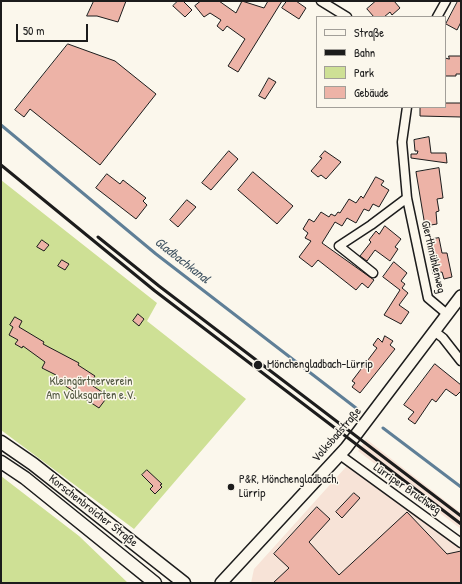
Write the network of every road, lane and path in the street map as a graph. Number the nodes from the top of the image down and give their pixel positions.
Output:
1 (321, 1) edge
2 (446, 1) edge
3 (345, 16) edge
4 (438, 16) edge
5 (406, 108) edge
6 (407, 198) junction
7 (373, 273) dead end
8 (461, 296) edge
9 (447, 314) junction
10 (434, 331) junction
11 (461, 361) edge
12 (1, 442) edge
13 (340, 455) junction
14 (1, 462) edge
15 (461, 543) edge
16 (155, 583) edge
17 (184, 583) edge
18 (221, 583) edge

1 - 3 street
2 - 4 street
5 - 6 street, Gierthmühlenweg
6 - 7 street
6 - 9 street, Gierthmühlenweg
8 - 9 main road, Volksbadstraße
9 - 10 main road, Volksbadstraße
10 - 11 street
10 - 13 main road, Volksbadstraße
12 - 17 main road, Korschenbroicher Straße
13 - 15 street, Lürriper Bruchweg
13 - 18 main road, Volksbadstraße
14 - 16 main road, Korschenbroicher Straße

